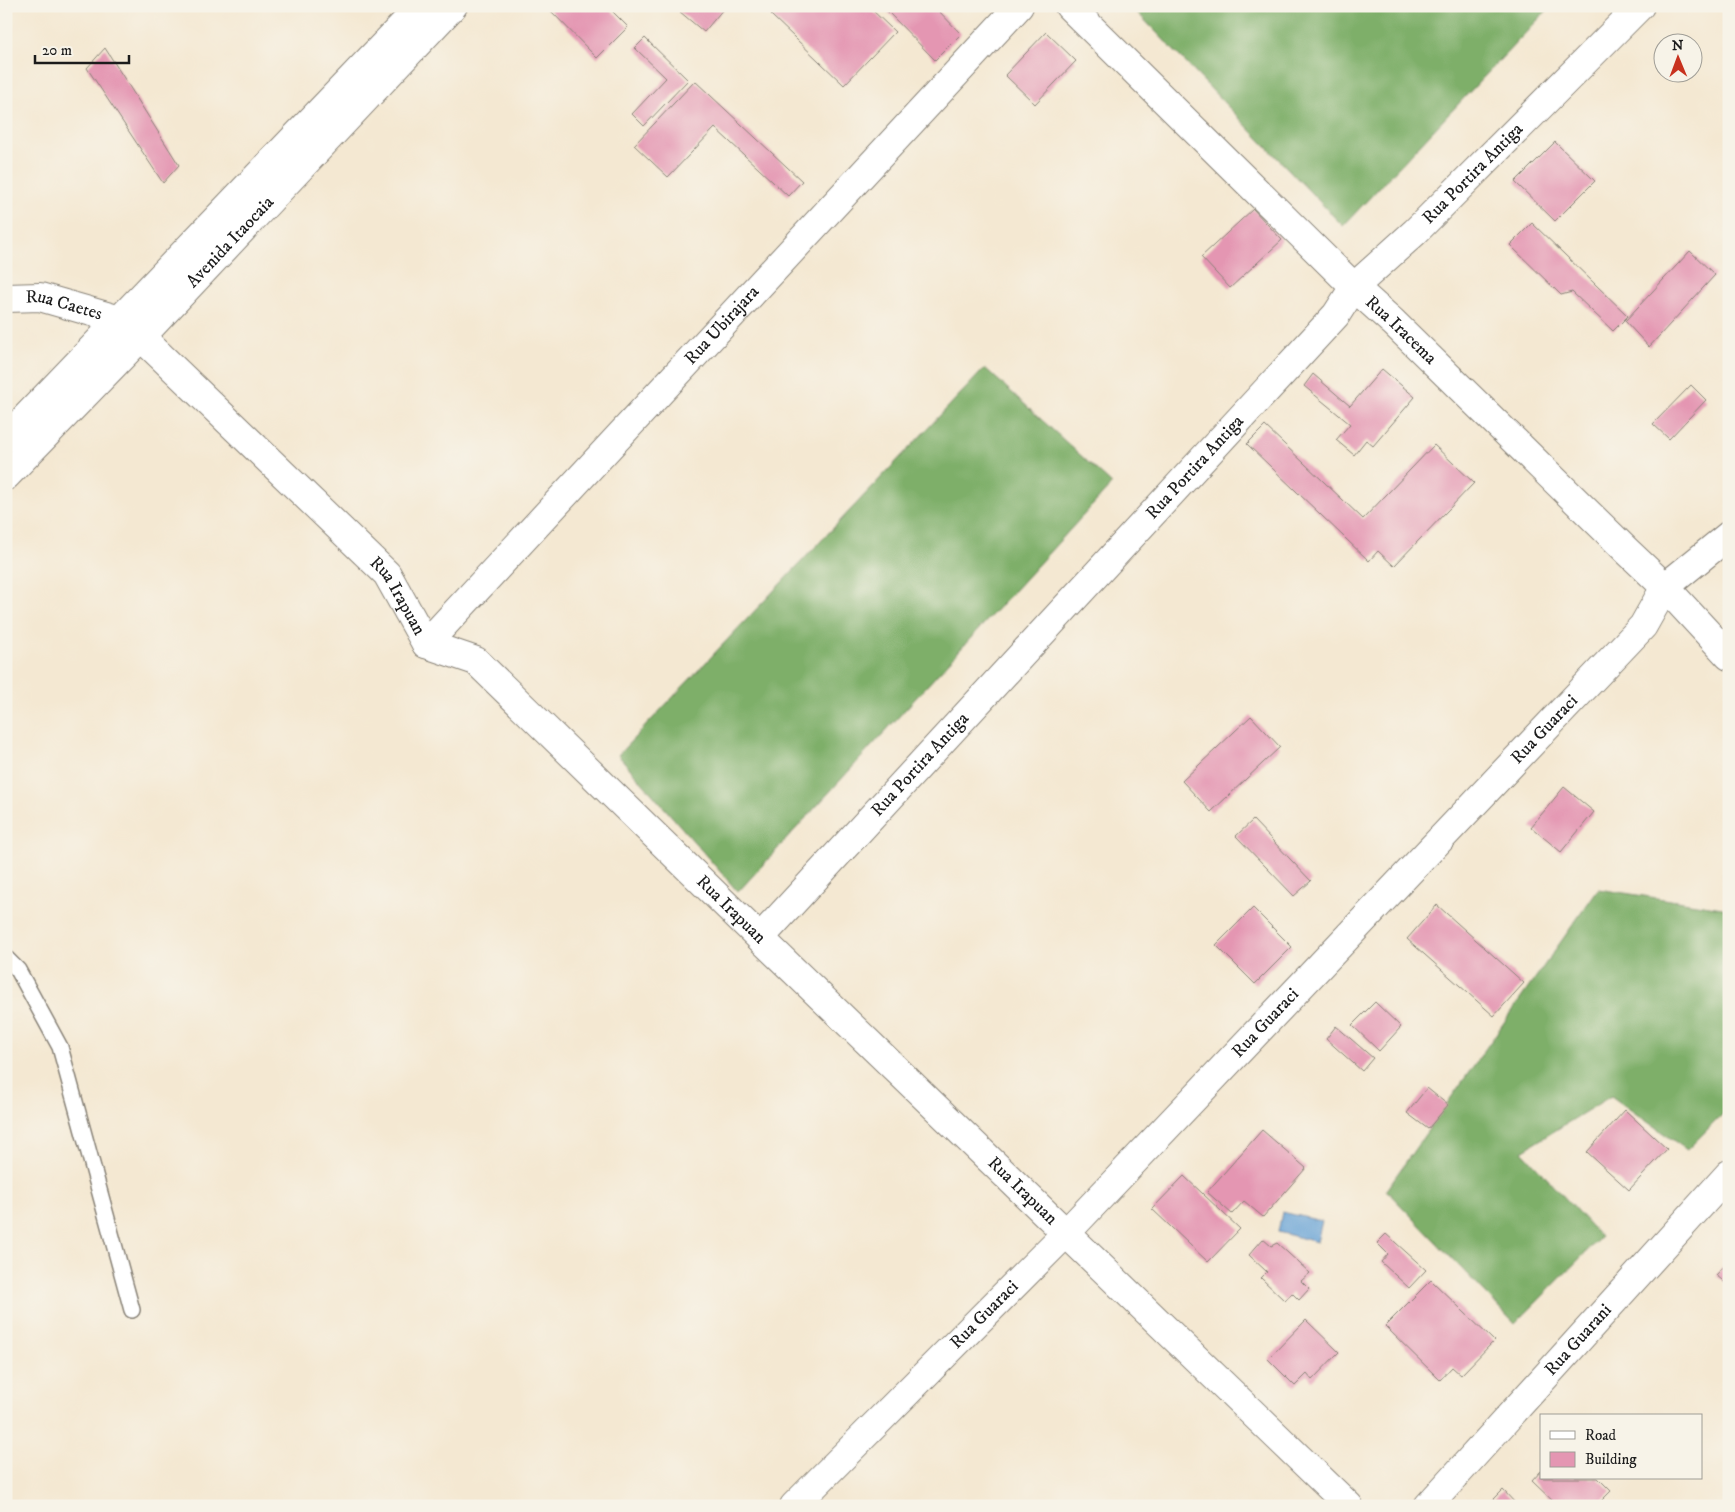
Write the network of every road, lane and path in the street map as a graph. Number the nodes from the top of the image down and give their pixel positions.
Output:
1 (421, 6) edge
2 (453, 6) edge
3 (1019, 6) edge
4 (1069, 6) edge
5 (1640, 6) edge
6 (1354, 287) junction
7 (6, 298) edge
8 (131, 328) junction
9 (6, 438) edge
10 (6, 476) edge
11 (1729, 535) edge
12 (1665, 587) junction
13 (426, 644) junction
14 (1729, 656) edge
15 (760, 938) junction
16 (6, 958) edge
17 (1729, 1174) edge
18 (1067, 1232) junction
19 (132, 1310) dead end
20 (794, 1506) edge
21 (1349, 1506) edge
22 (1428, 1506) edge

1 - 8 street, Avenida Itaocaia
2 - 8 street, Avenida Itaocaia
3 - 13 street, Rua Ubirajara
4 - 6 street, Rua Iracema
5 - 6 street, Rua Portira Antiga
6 - 12 street, Rua Iracema
6 - 15 street, Rua Portira Antiga
7 - 8 street, Rua Caetes
8 - 9 street, Avenida Itaocaia
8 - 10 street, Avenida Itaocaia
8 - 13 street, Rua Irapuan
11 - 12 street, Rua Guaraci
12 - 14 street, Rua Iracema
12 - 18 street, Rua Guaraci
13 - 15 street, Rua Irapuan
15 - 18 street, Rua Irapuan
16 - 19 lane
17 - 22 street, Rua Guarani
18 - 20 street, Rua Guaraci
18 - 21 street, Rua Irapuan

